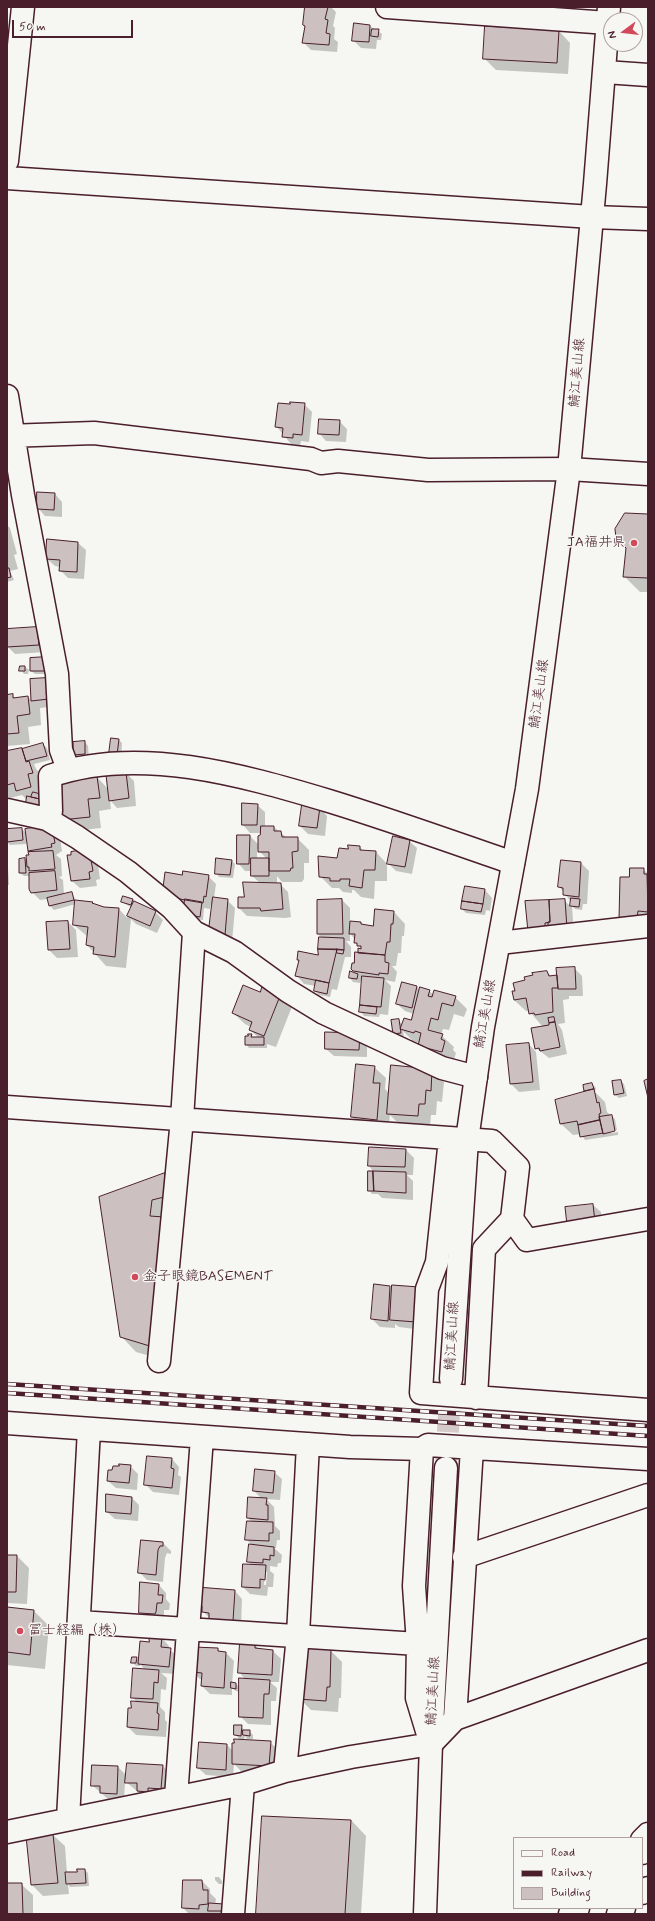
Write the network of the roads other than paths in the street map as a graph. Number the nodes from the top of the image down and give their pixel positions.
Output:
1 (23, 7) edge
2 (387, 7) edge
3 (448, 9) edge
4 (603, 15) edge
5 (606, 52) edge
6 (605, 72) junction
7 (648, 75) edge
8 (7, 161) edge
9 (7, 178) edge
10 (592, 217) junction
11 (648, 219) edge
12 (7, 396) edge
13 (10, 435) edge
14 (569, 468) junction
15 (648, 474) edge
16 (68, 769) junction
17 (7, 810) edge
18 (47, 819) junction
19 (513, 863) junction
20 (648, 926) edge
21 (194, 932) junction
22 (499, 943) junction
23 (476, 1077) junction
24 (7, 1107) edge
25 (182, 1119) junction
26 (458, 1139) junction
27 (512, 1219) junction
28 (648, 1219) edge
29 (160, 1361) dead end
30 (451, 1379) tunnel mouth
31 (476, 1398) junction
32 (648, 1410) edge
33 (7, 1423) edge
34 (89, 1429) junction
35 (202, 1437) junction
36 (308, 1444) junction
37 (472, 1448) junction
38 (422, 1449) junction
39 (648, 1459) edge
40 (446, 1468) tunnel mouth
41 (648, 1495) edge
42 (464, 1557) junction
43 (79, 1622) junction
44 (187, 1628) junction
45 (298, 1635) junction
46 (418, 1644) junction
47 (648, 1650) edge
48 (455, 1719) junction
49 (431, 1744) junction
50 (285, 1771) junction
51 (243, 1784) junction
52 (176, 1797) junction
53 (68, 1819) junction
54 (7, 1832) edge
55 (233, 1914) edge
56 (425, 1914) edge

1 - 8 main road
2 - 3 main road
3 - 4 main road
5 - 6 main road, 鯖江美山線
6 - 7 main road
6 - 10 main road, 鯖江美山線
9 - 10 main road
10 - 11 main road
10 - 14 main road, 鯖江美山線
12 - 13 main road
13 - 14 main road
13 - 16 main road
14 - 15 main road
14 - 19 main road, 鯖江美山線
16 - 18 main road
16 - 19 main road
17 - 18 main road
18 - 21 main road
19 - 22 main road, 鯖江美山線
20 - 22 main road
21 - 23 main road
21 - 25 main road
22 - 23 main road, 鯖江美山線
23 - 26 main road, 鯖江美山線
24 - 25 main road
25 - 26 main road
25 - 29 main road
26 - 27 main road
26 - 30 main road, 鯖江美山線
26 - 31 main road
27 - 28 main road
27 - 31 main road
31 - 32 main road
33 - 34 main road
34 - 35 main road
34 - 43 main road
35 - 36 main road
35 - 44 main road
36 - 38 main road
36 - 45 main road
37 - 38 main road
37 - 39 main road
37 - 42 main road
38 - 46 main road
40 - 49 main road, 鯖江美山線
41 - 42 main road
42 - 48 main road
43 - 44 main road
43 - 53 main road
44 - 45 main road
44 - 52 main road
45 - 46 main road
45 - 50 main road
46 - 49 main road
47 - 48 main road
48 - 49 main road
49 - 50 main road
49 - 56 main road, 鯖江美山線
50 - 51 main road
51 - 52 main road
51 - 55 main road
52 - 53 main road
53 - 54 main road

